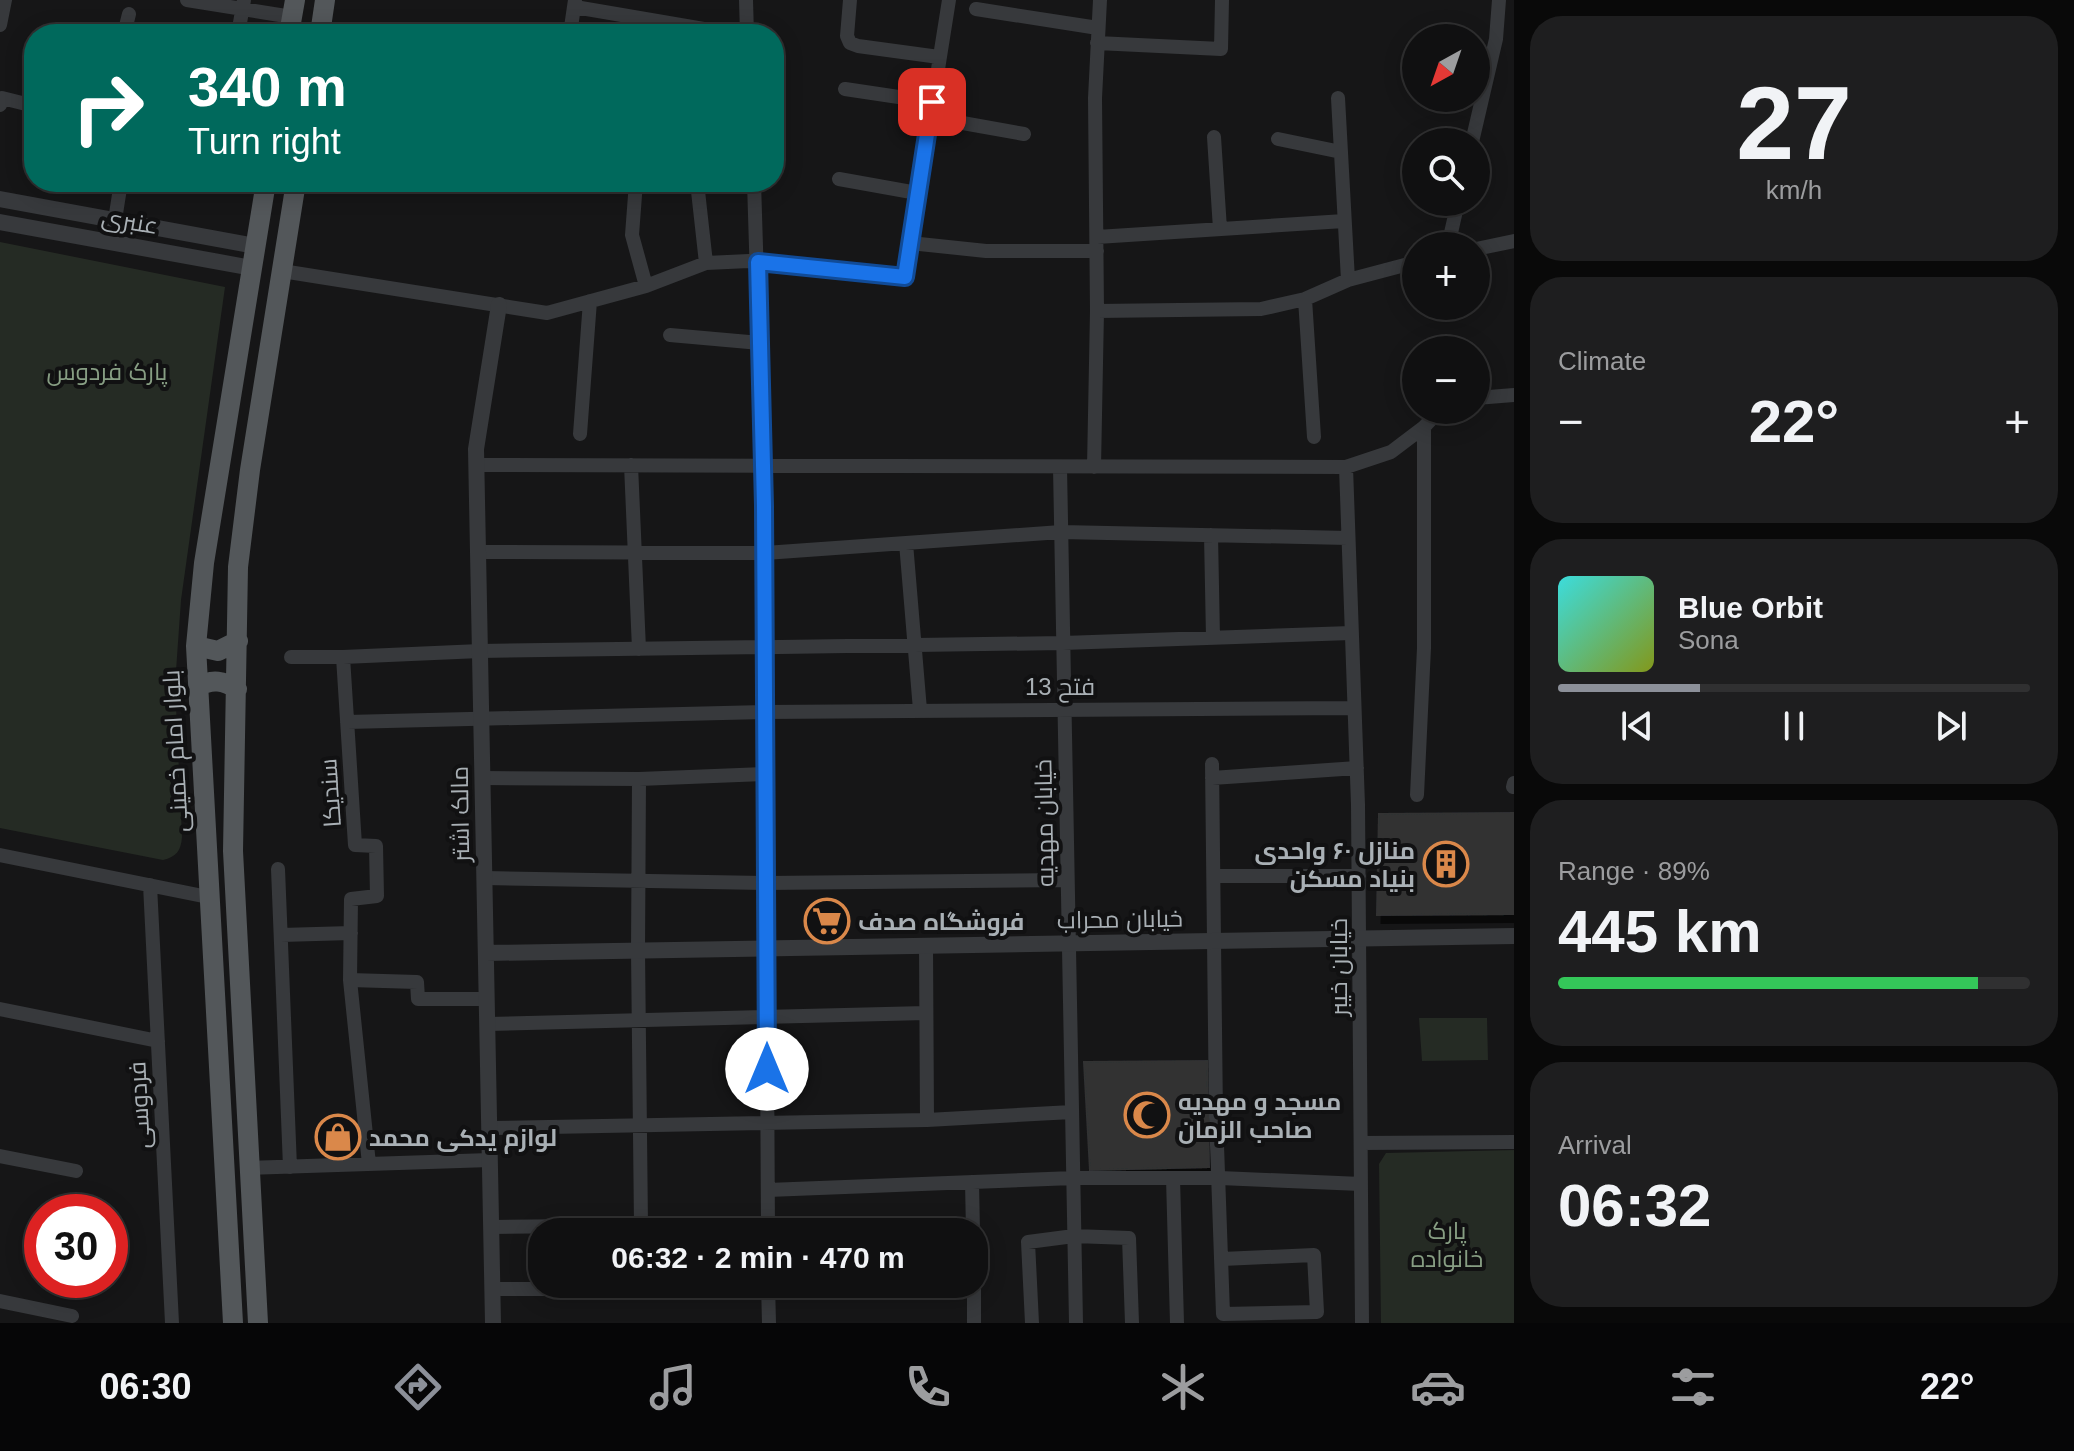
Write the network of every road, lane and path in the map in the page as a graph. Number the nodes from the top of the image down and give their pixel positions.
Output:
1 (5, 0) edge
2 (187, 0) edge
3 (325, 0) edge
4 (746, 0) edge
5 (850, 0) edge
6 (949, 0) edge
7 (1100, 0) edge
8 (1222, 0) edge
9 (1499, 0) edge
10 (575, 3) edge
11 (243, 5) edge
12 (976, 9) dead end
13 (129, 14) dead end
14 (292, 17) edge
15 (126, 24) edge
16 (321, 24) edge
17 (572, 24) edge
18 (682, 24) edge
19 (747, 24) edge
20 (0, 25) edge
21 (1097, 35) junction
22 (939, 57) junction
23 (845, 89) dead end
24 (1338, 98) dead end
25 (932, 102) junction
26 (24, 104) edge
27 (0, 105) edge
28 (929, 117) junction
29 (1475, 128) edge
30 (1024, 134) dead end
31 (1214, 137) dead end
32 (1278, 139) dead end
33 (1341, 152) junction
34 (839, 179) dead end
35 (119, 192) edge
36 (264, 192) edge
37 (294, 192) edge
38 (635, 192) edge
39 (698, 192) edge
40 (754, 192) edge
41 (917, 193) junction
42 (0, 199) edge
43 (115, 220) junction
44 (1344, 221) junction
45 (0, 222) edge
46 (1220, 229) junction
47 (1514, 241) edge
48 (910, 243) junction
49 (1097, 244) junction
50 (255, 246) junction
51 (1490, 246) edge
52 (758, 262) junction
53 (706, 263) junction
54 (1402, 266) edge
55 (252, 268) junction
56 (282, 271) junction
57 (1348, 280) junction
58 (646, 286) junction
59 (1305, 299) junction
60 (590, 301) junction
61 (499, 305) junction
62 (1097, 311) junction
63 (670, 335) dead end
64 (760, 343) junction
65 (1514, 395) edge
66 (1490, 397) edge
67 (1427, 424) edge
68 (1424, 427) junction
69 (580, 434) dead end
70 (1314, 437) dead end
71 (477, 465) junction
72 (631, 465) junction
73 (763, 465) junction
74 (1060, 467) junction
75 (1094, 467) junction
76 (1346, 467) junction
77 (1061, 532) junction
78 (1211, 535) junction
79 (1348, 538) junction
80 (906, 543) junction
81 (478, 552) junction
82 (635, 552) junction
83 (765, 553) junction
84 (1351, 633) junction
85 (1213, 638) junction
86 (238, 641) junction
87 (1063, 643) junction
88 (915, 644) junction
89 (196, 646) junction
90 (765, 647) junction
91 (639, 649) junction
92 (480, 651) junction
93 (291, 657) dead end
94 (343, 657) junction
95 (198, 687) junction
96 (237, 689) junction
97 (1064, 708) junction
98 (1354, 708) junction
99 (920, 710) junction
100 (765, 712) junction
101 (482, 718) junction
102 (347, 722) junction
103 (1357, 768) junction
104 (766, 774) junction
105 (483, 778) junction
106 (639, 779) junction
107 (1417, 795) dead end
108 (0, 855) edge
109 (278, 869) dead end
110 (1214, 876) junction
111 (1359, 876) junction
112 (485, 878) junction
113 (1067, 880) junction
114 (638, 881) junction
115 (766, 883) junction
116 (150, 885) junction
117 (208, 897) junction
118 (351, 933) junction
119 (281, 935) junction
120 (1514, 936) edge
121 (1359, 939) junction
122 (1215, 941) junction
123 (1068, 944) junction
124 (926, 946) junction
125 (767, 949) junction
126 (638, 951) junction
127 (486, 953) junction
128 (350, 980) junction
129 (487, 999) junction
130 (0, 1009) edge
131 (926, 1013) junction
132 (767, 1016) junction
133 (638, 1019) junction
134 (488, 1024) junction
135 (158, 1041) junction
136 (1072, 1112) junction
137 (927, 1120) junction
138 (768, 1123) junction
139 (640, 1125) junction
140 (490, 1128) junction
141 (1514, 1142) edge
142 (1361, 1143) junction
143 (0, 1156) edge
144 (490, 1160) junction
145 (369, 1164) junction
146 (290, 1167) junction
147 (249, 1168) junction
148 (76, 1171) dead end
149 (1073, 1178) junction
150 (1173, 1178) junction
151 (1220, 1178) junction
152 (972, 1182) junction
153 (1361, 1184) junction
154 (768, 1190) junction
155 (641, 1218) edge
156 (768, 1218) edge
157 (973, 1218) edge
158 (492, 1227) junction
159 (528, 1227) edge
160 (1074, 1236) junction
161 (1222, 1259) junction
162 (493, 1289) junction
163 (528, 1289) edge
164 (768, 1298) edge
165 (974, 1298) edge
166 (0, 1301) edge
167 (72, 1316) dead end
168 (172, 1323) edge
169 (233, 1323) edge
170 (258, 1323) edge
171 (493, 1323) edge
172 (769, 1323) edge
173 (974, 1323) edge
174 (1032, 1323) edge
175 (1076, 1323) edge
176 (1132, 1323) edge
177 (1177, 1323) edge
178 (1362, 1323) edge

1 - 20 street
2 - 11 street
3 - 16 main road
4 - 19 street
5 - 22 street
6 - 22 street
7 - 21 street
8 - 21 street
9 - 29 street
10 - 17 street
10 - 18 street
11 - 14 street
12 - 21 street
13 - 15 street
21 - 49 street
22 - 25 street
23 - 25 street
24 - 33 street
25 - 28 street
26 - 27 street
28 - 30 street
28 - 41 street
31 - 46 street
32 - 33 street
33 - 44 street
34 - 41 street
35 - 43 street
36 - 50 main road, بلوار امام خمینی
37 - 56 main road
38 - 58 street
39 - 53 street
40 - 52 street
41 - 48 street
42 - 43 street, عنبری
43 - 50 street, عنبری
44 - 46 street
44 - 57 street
45 - 55 street, عنبری
46 - 49 street
47 - 51 street
48 - 49 street
48 - 52 street
49 - 62 street
50 - 55 main road, بلوار امام خمینی
52 - 53 street
52 - 64 street
53 - 58 street
54 - 57 street
55 - 89 main road, بلوار امام خمینی
56 - 61 street
56 - 86 main road
57 - 59 street
58 - 60 street
59 - 62 street
59 - 70 street
60 - 61 street
60 - 69 street
61 - 71 street, مالک اشتر
62 - 75 street
63 - 64 street
64 - 73 street
65 - 66 street
67 - 68 street
68 - 76 street
68 - 107 street
71 - 72 street
71 - 81 street, مالک اشتر
72 - 73 street
72 - 82 street
73 - 74 street
73 - 83 street
74 - 75 street
74 - 77 street, خیابان مهدیه
75 - 76 street
76 - 79 street, خیابان خیبر
77 - 78 street
77 - 80 street
77 - 87 street, خیابان مهدیه
78 - 79 street
78 - 85 street
79 - 84 street, خیابان خیبر
80 - 83 street
80 - 88 street
81 - 82 street
81 - 92 street, مالک اشتر
82 - 83 street
82 - 91 street
83 - 90 street
84 - 85 street
84 - 98 street, خیابان خیبر
85 - 87 street
86 - 89 main road
86 - 96 main road
87 - 88 street
87 - 97 street, خیابان مهدیه
88 - 90 street
88 - 99 street
89 - 95 main road, بلوار امام خمینی
90 - 91 street
90 - 100 street
91 - 92 street
92 - 94 street
92 - 101 street, مالک اشتر
93 - 94 street
94 - 102 street, سندیکا
95 - 96 main road
95 - 117 main road, بلوار امام خمینی
96 - 147 main road
97 - 98 street, فتح 13
97 - 99 street, فتح 13
97 - 113 street, خیابان مهدیه
98 - 103 street, خیابان خیبر
99 - 100 street, فتح 13
100 - 101 street, فتح 13
100 - 104 street
101 - 102 street, فتح 13
101 - 105 street, مالک اشتر
102 - 118 street, سندیکا
103 - 110 street
103 - 111 street, خیابان خیبر
104 - 106 street
104 - 115 street
105 - 106 street
105 - 112 street, مالک اشتر
106 - 114 street
108 - 116 street
109 - 119 street
110 - 111 street
110 - 122 street
111 - 121 street, خیابان خیبر
112 - 114 street
112 - 127 street, مالک اشتر
113 - 115 street
113 - 123 street, خیابان مهدیه
114 - 115 street
114 - 126 street
115 - 125 street
116 - 117 street
116 - 135 street, فردوسی
117 - 169 main road, بلوار امام خمینی
118 - 119 street
118 - 128 street, سندیکا
119 - 146 street
120 - 121 street, خیابان محراب
121 - 122 street, خیابان محراب
121 - 142 street, خیابان خیبر
122 - 123 street, خیابان محراب
122 - 151 street
123 - 124 street, خیابان محراب
123 - 136 street, خیابان مهدیه
124 - 125 street, خیابان محراب
124 - 131 street
125 - 126 street, خیابان محراب
125 - 132 street
126 - 127 street, خیابان محراب
126 - 133 street
127 - 129 street, مالک اشتر
128 - 129 street
128 - 145 street, سندیکا
129 - 134 street, مالک اشتر
130 - 135 street
131 - 132 street
131 - 137 street
132 - 133 street
132 - 138 street
133 - 134 street
133 - 139 street
134 - 140 street, مالک اشتر
135 - 168 street, فردوسی
136 - 137 street
136 - 149 street, خیابان مهدیه
137 - 138 street
138 - 139 street
138 - 154 street
139 - 140 street
139 - 155 street
140 - 144 street, مالک اشتر
141 - 142 street
142 - 153 street, خیابان خیبر
143 - 148 street
144 - 145 street
144 - 158 street, مالک اشتر
145 - 146 street
146 - 147 street
147 - 170 main road
149 - 150 street
149 - 152 street
149 - 160 street, خیابان مهدیه
150 - 151 street
150 - 177 street
151 - 153 street
151 - 161 street
152 - 154 street
152 - 157 street
153 - 178 street, خیابان خیبر
154 - 156 street
158 - 159 street
158 - 162 street, مالک اشتر
160 - 174 street
160 - 175 street, خیابان مهدیه
160 - 176 street
161 - 161 street
162 - 163 street
162 - 171 street, مالک اشتر
164 - 172 street
165 - 173 street
166 - 167 street

